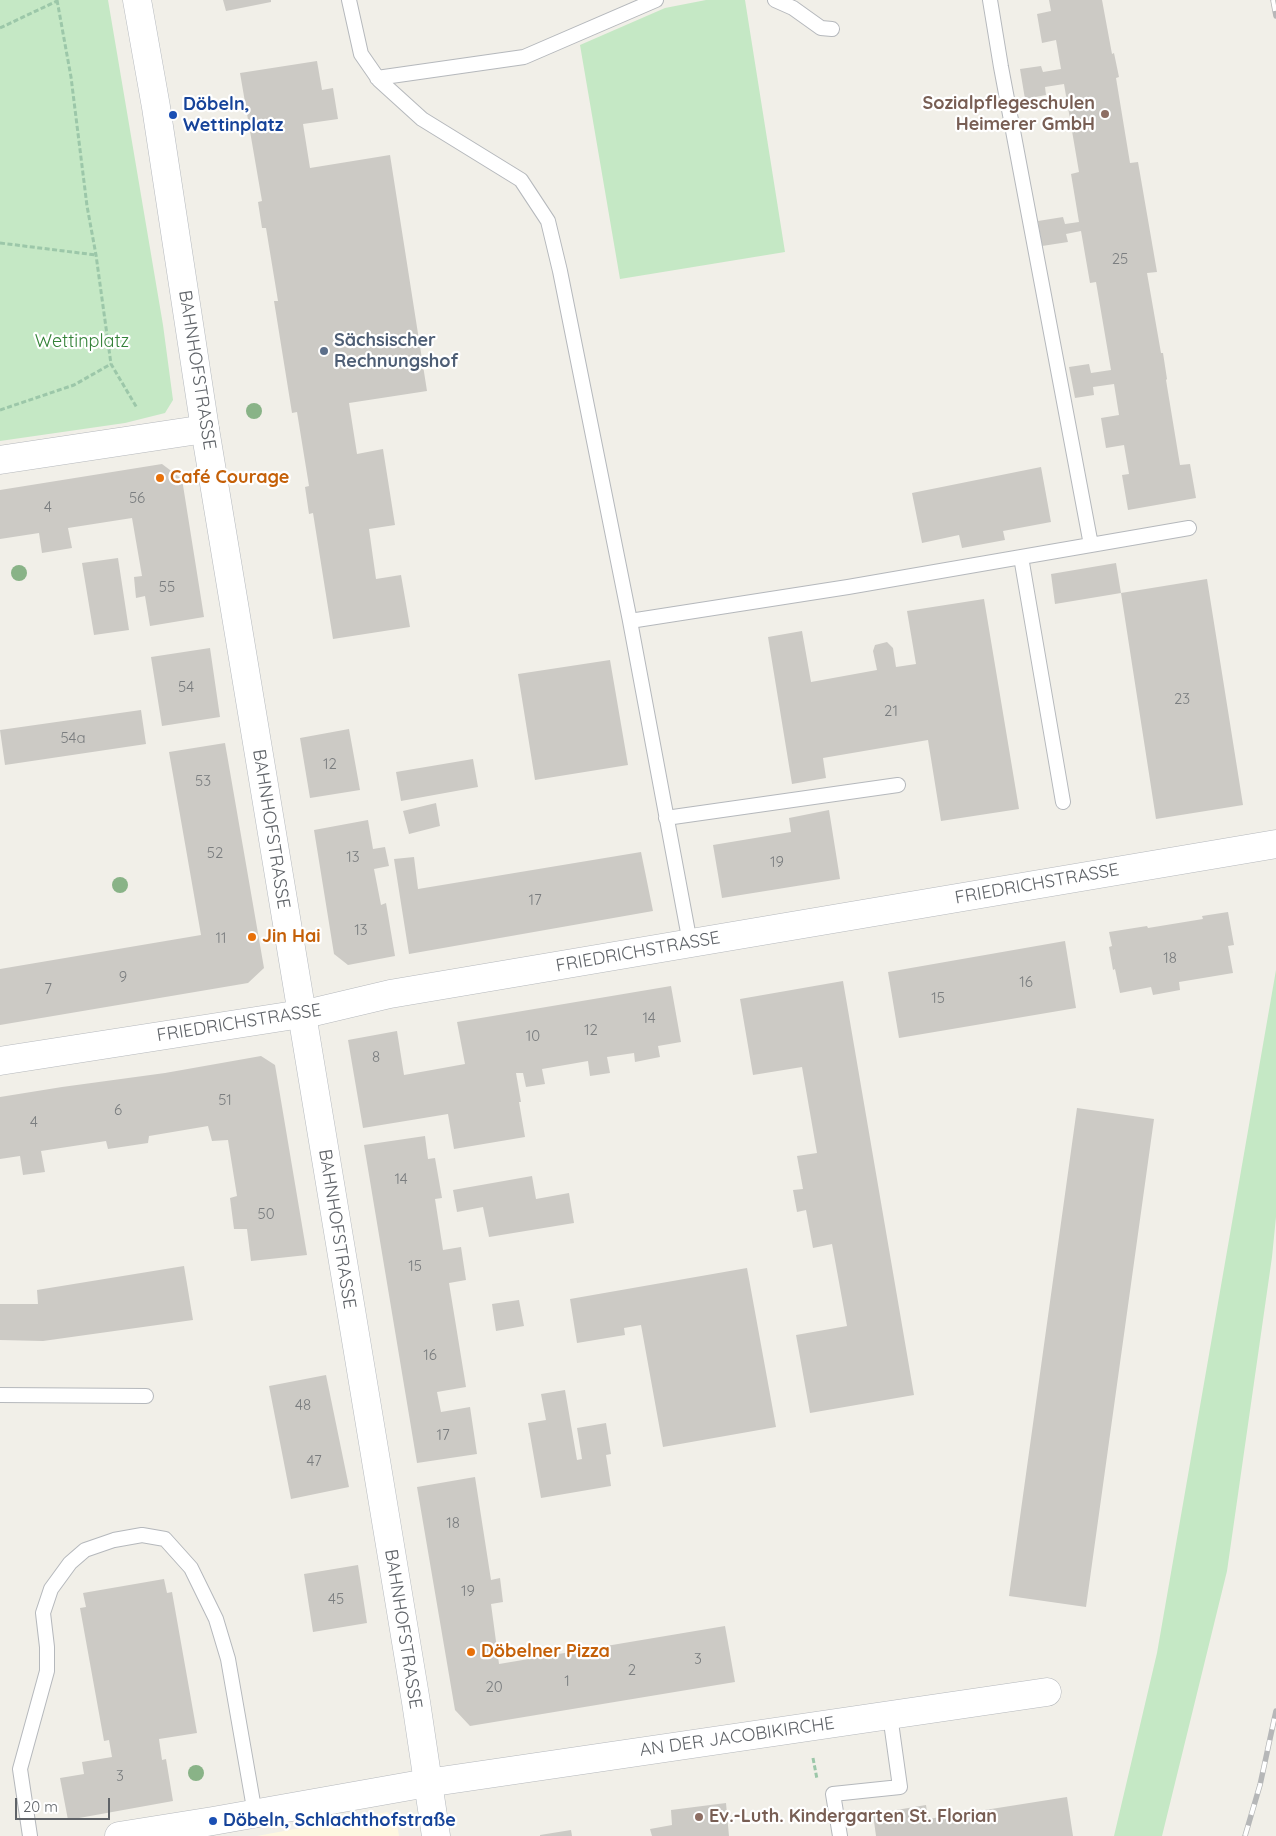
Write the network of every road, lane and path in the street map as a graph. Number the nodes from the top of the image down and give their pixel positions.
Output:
1 (137, 0) edge
2 (349, 0) edge
3 (656, 0) edge
4 (775, 0) edge
5 (990, 0) edge
6 (57, 1) edge
7 (0, 28) edge
8 (832, 29) dead end
9 (377, 78) junction
10 (0, 243) edge
11 (96, 255) junction
12 (111, 364) junction
13 (0, 410) edge
14 (205, 428) junction
15 (154, 436) junction
16 (0, 460) edge
17 (1189, 528) dead end
18 (1091, 545) junction
19 (1021, 557) junction
20 (630, 620) junction
21 (898, 785) dead end
22 (1063, 802) dead end
23 (666, 818) junction
24 (1276, 844) edge
25 (690, 943) junction
26 (301, 1014) junction
27 (0, 1061) edge
28 (0, 1395) edge
29 (146, 1396) dead end
30 (1047, 1692) dead end
31 (890, 1715) junction
32 (808, 1727) junction
33 (427, 1783) junction
34 (833, 1794) junction
35 (255, 1814) junction
36 (30, 1836) edge
37 (119, 1836) edge
38 (436, 1836) edge
39 (840, 1836) edge

1 - 14 street, BAHNHOFSTRASSE
2 - 9 lane
3 - 9 lane
4 - 8 lane
5 - 18 lane
6 - 7 path
6 - 11 path
9 - 20 lane
10 - 11 path
11 - 12 path
12 - 13 path
12 - 15 path
14 - 15 street
14 - 26 street, BAHNHOFSTRASSE
15 - 16 street
17 - 18 lane
18 - 19 lane
19 - 20 lane
19 - 22 lane
20 - 23 lane
21 - 23 lane
23 - 25 lane
24 - 25 street, FRIEDRICHSTRASSE
25 - 26 street, FRIEDRICHSTRASSE
26 - 27 street, FRIEDRICHSTRASSE
26 - 33 street, BAHNHOFSTRASSE
28 - 29 lane
30 - 31 street, AN DER JACOBIKIRCHE
31 - 32 street, AN DER JACOBIKIRCHE
31 - 34 lane
32 - 33 street, AN DER JACOBIKIRCHE
32 - 34 path
33 - 35 street, AN DER JACOBIKIRCHE
33 - 38 street, BAHNHOFSTRASSE
34 - 39 lane
35 - 36 lane
35 - 37 street, AN DER JACOBIKIRCHE

